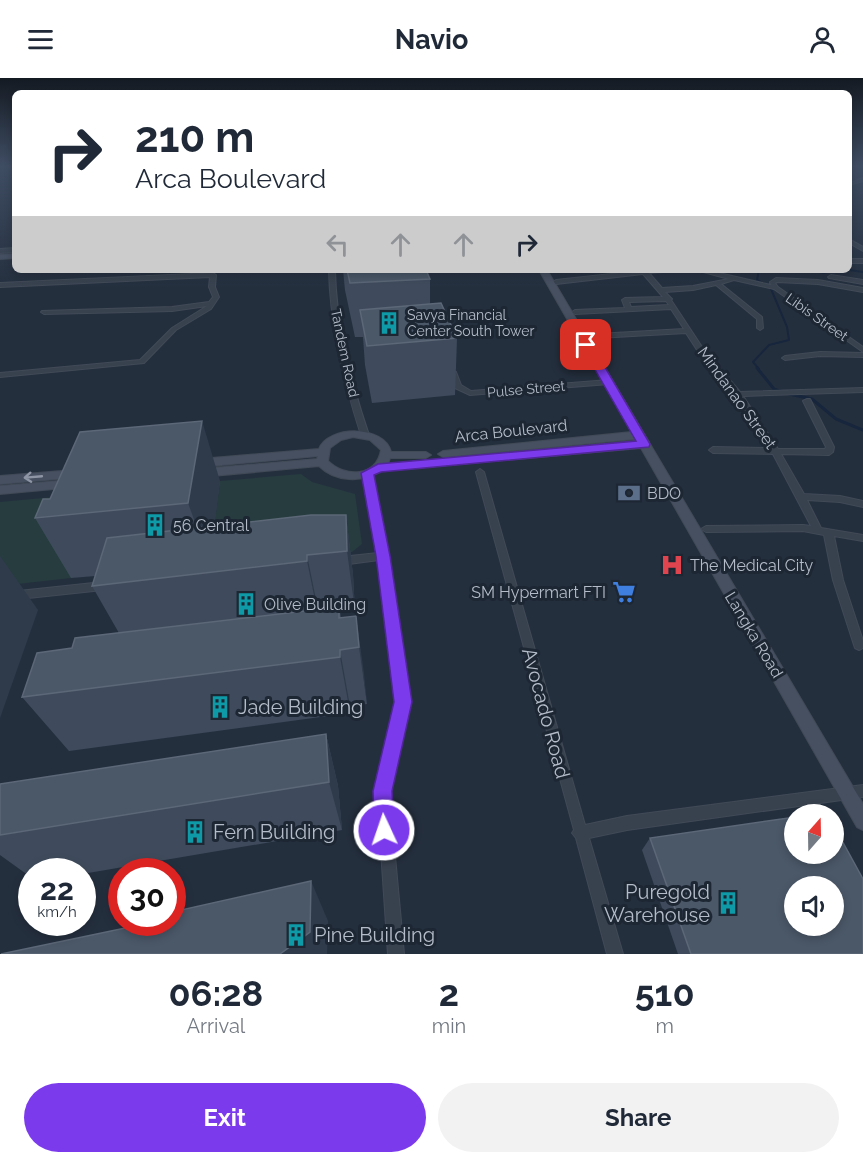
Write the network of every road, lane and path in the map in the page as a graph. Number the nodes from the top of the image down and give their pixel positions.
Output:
1 (332, 273) edge
2 (545, 273) edge
3 (588, 273) edge
4 (650, 273) edge
5 (706, 273) edge
6 (723, 273) edge
7 (646, 274) junction
8 (830, 275) edge
9 (592, 279) junction
10 (719, 279) junction
11 (556, 282) dead end
12 (863, 282) edge
13 (0, 285) edge
14 (342, 285) dead end
15 (332, 286) junction
16 (776, 288) junction
17 (663, 290) junction
18 (863, 290) edge
19 (669, 299) junction
20 (214, 304) junction
21 (674, 307) junction
22 (629, 309) junction
23 (44, 312) dead end
24 (575, 312) dead end
25 (760, 328) dead end
26 (689, 331) junction
27 (597, 336) dead end
28 (863, 350) edge
29 (863, 356) edge
30 (785, 358) dead end
31 (449, 363) edge
32 (0, 375) edge
33 (609, 382) junction
34 (863, 390) edge
35 (738, 394) junction
36 (807, 401) dead end
37 (366, 435) junction
38 (642, 440) junction
39 (712, 450) dead end
40 (775, 450) junction
41 (387, 455) junction
42 (322, 457) junction
43 (186, 469) edge
44 (373, 471) junction
45 (480, 472) dead end
46 (0, 480) edge
47 (0, 490) edge
48 (802, 497) junction
49 (863, 504) edge
50 (706, 529) dead end
51 (817, 529) junction
52 (828, 532) junction
53 (863, 538) edge
54 (383, 556) junction
55 (326, 562) edge
56 (117, 585) edge
57 (0, 597) edge
58 (859, 645) dead end
59 (855, 792) edge
60 (863, 821) edge
61 (579, 833) junction
62 (396, 954) edge
63 (615, 954) edge

1 - 15 street, Tandem Road
2 - 33 street, Langka Road
3 - 9 street
4 - 7 street
5 - 10 street
6 - 10 street
7 - 9 street
7 - 17 street, Mindanao Street
8 - 12 street
8 - 16 street
8 - 18 street
9 - 11 street
10 - 16 street, Libis Street
10 - 17 street, Libis Street
10 - 25 street
13 - 20 street
14 - 15 street
15 - 37 street, Tandem Road
16 - 28 street, Libis Street
17 - 19 street, Mindanao Street
19 - 21 street, Mindanao Street
19 - 22 street
20 - 23 street
20 - 32 street
21 - 22 street
21 - 26 street, Mindanao Street
22 - 24 street
26 - 27 street
26 - 35 street, Mindanao Street
29 - 30 street
31 - 33 street, Pulse Street
33 - 38 street, Langka Road
34 - 35 street
35 - 40 street, Mindanao Street
36 - 40 street
37 - 41 street
37 - 42 street
38 - 41 street, Arca Boulevard
38 - 44 street, Arca Boulevard
38 - 59 street, Langka Road
39 - 40 street
40 - 48 street, Mindanao Street
41 - 44 street
42 - 43 street
42 - 44 street
44 - 54 street
45 - 61 street, Avocado Road
47 -> 46 street
48 - 49 street
48 - 51 street, Mindanao Street
50 - 51 street
51 - 52 street
52 - 53 street
52 - 58 street
54 - 55 street
54 - 62 street
56 - 57 street
59 - 60 street, Langka Road
59 - 61 street
61 - 63 street, Avocado Road

